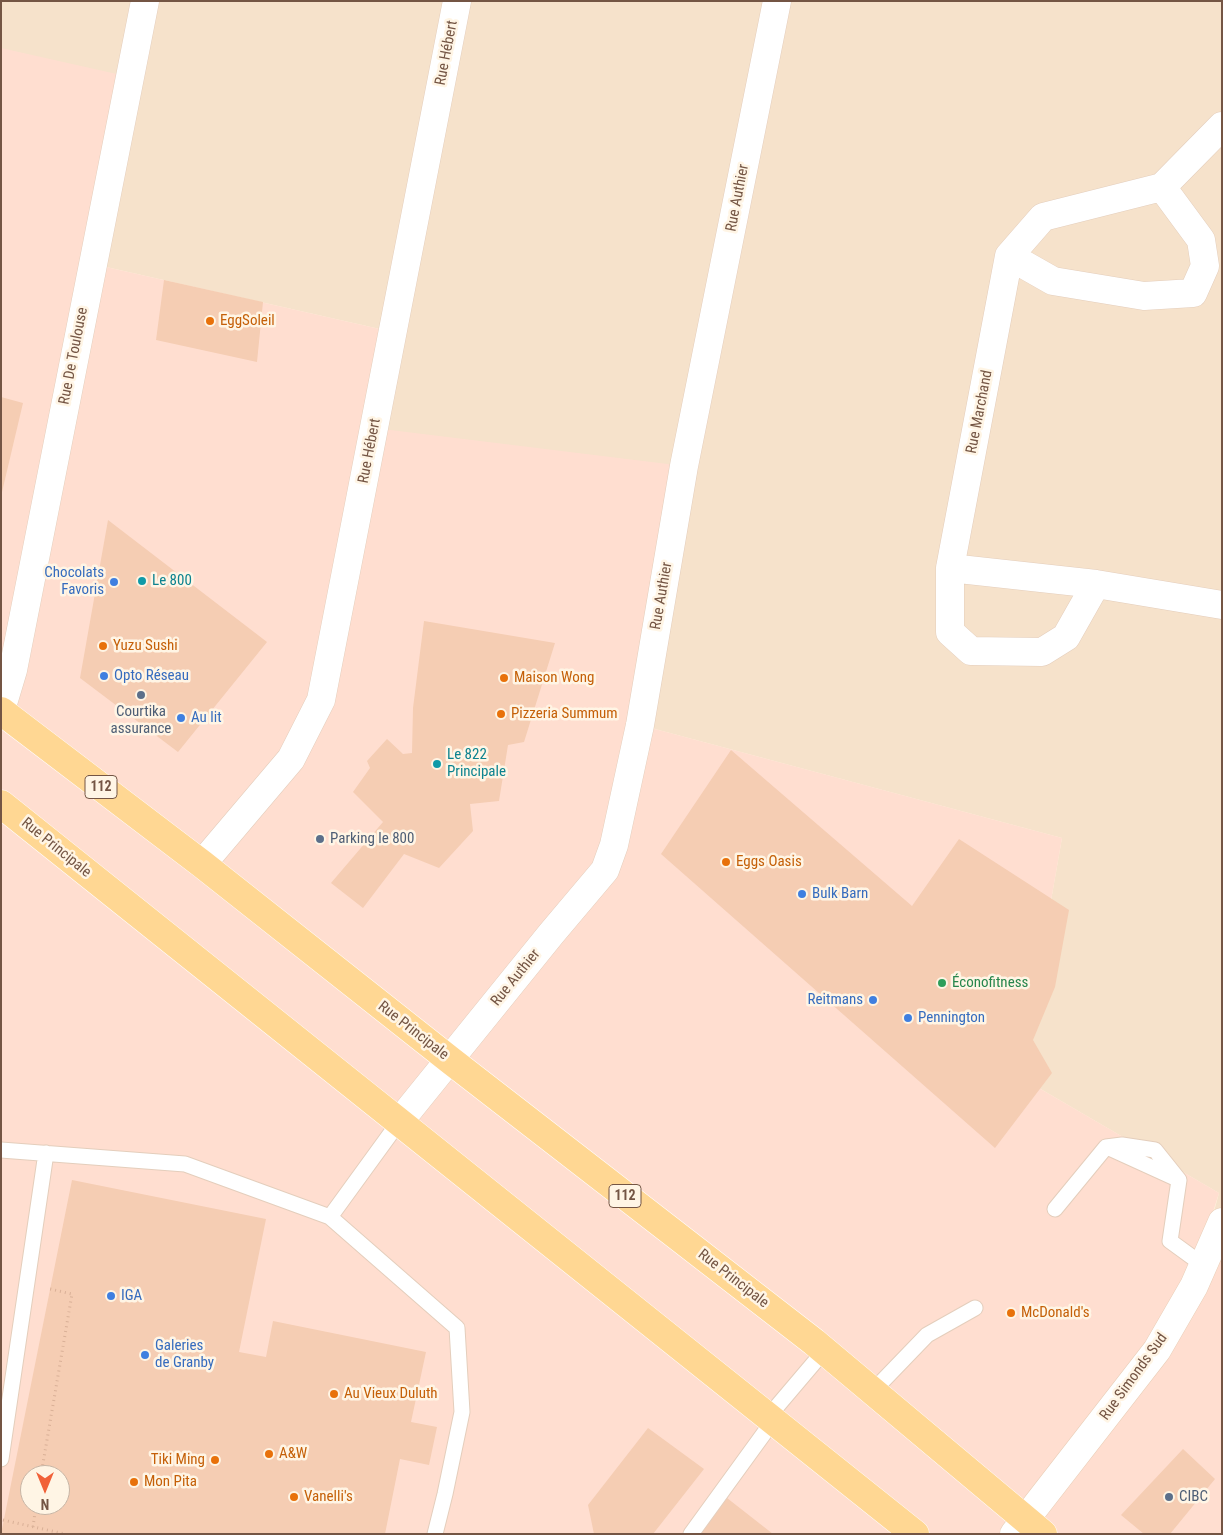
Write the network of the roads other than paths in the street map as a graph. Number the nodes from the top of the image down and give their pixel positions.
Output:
1 (145, 1) edge
2 (458, 1) edge
3 (777, 1) edge
4 (1222, 126) edge
5 (1162, 187) junction
6 (1009, 256) junction
7 (950, 568) junction
8 (1096, 584) junction
9 (1222, 605) edge
10 (1, 710) edge
11 (1, 804) edge
12 (202, 864) junction
13 (450, 1060) junction
14 (398, 1122) junction
15 (1, 1150) edge
16 (46, 1153) junction
17 (1055, 1209) dead end
18 (330, 1217) junction
19 (1222, 1222) edge
20 (1203, 1265) junction
21 (976, 1308) dead end
22 (824, 1351) junction
23 (873, 1391) junction
24 (771, 1419) junction
25 (1, 1459) edge
26 (1028, 1529) edge
27 (435, 1534) edge
28 (691, 1534) edge
29 (915, 1534) edge

1 - 10 street, Rue De Toulouse
2 - 12 street, Rue Hébert
3 - 13 street, Rue Authier
4 - 5 street
5 - 6 street, Rue Marchand
5 - 6 street
6 - 7 street, Rue Marchand
7 - 8 street
7 - 8 street, Rue Marchand
8 - 9 street
10 - 12 main road, Rue Principale / 112
11 - 14 main road, Rue Principale
12 - 13 main road, Rue Principale / 112
13 - 14 street, Rue Authier
13 - 22 main road, Rue Principale / 112
14 - 18 lane
14 - 24 main road, Rue Principale
15 - 16 lane
16 - 18 lane
16 - 25 lane
17 - 20 lane
18 - 27 lane
19 - 20 street, Rue Simonds Sud
20 - 26 street, Rue Simonds Sud
21 - 23 lane
22 - 23 main road, Rue Principale / 112
22 - 24 lane
23 - 26 main road, Rue Principale / 112
24 - 28 lane
24 - 29 main road, Rue Principale

